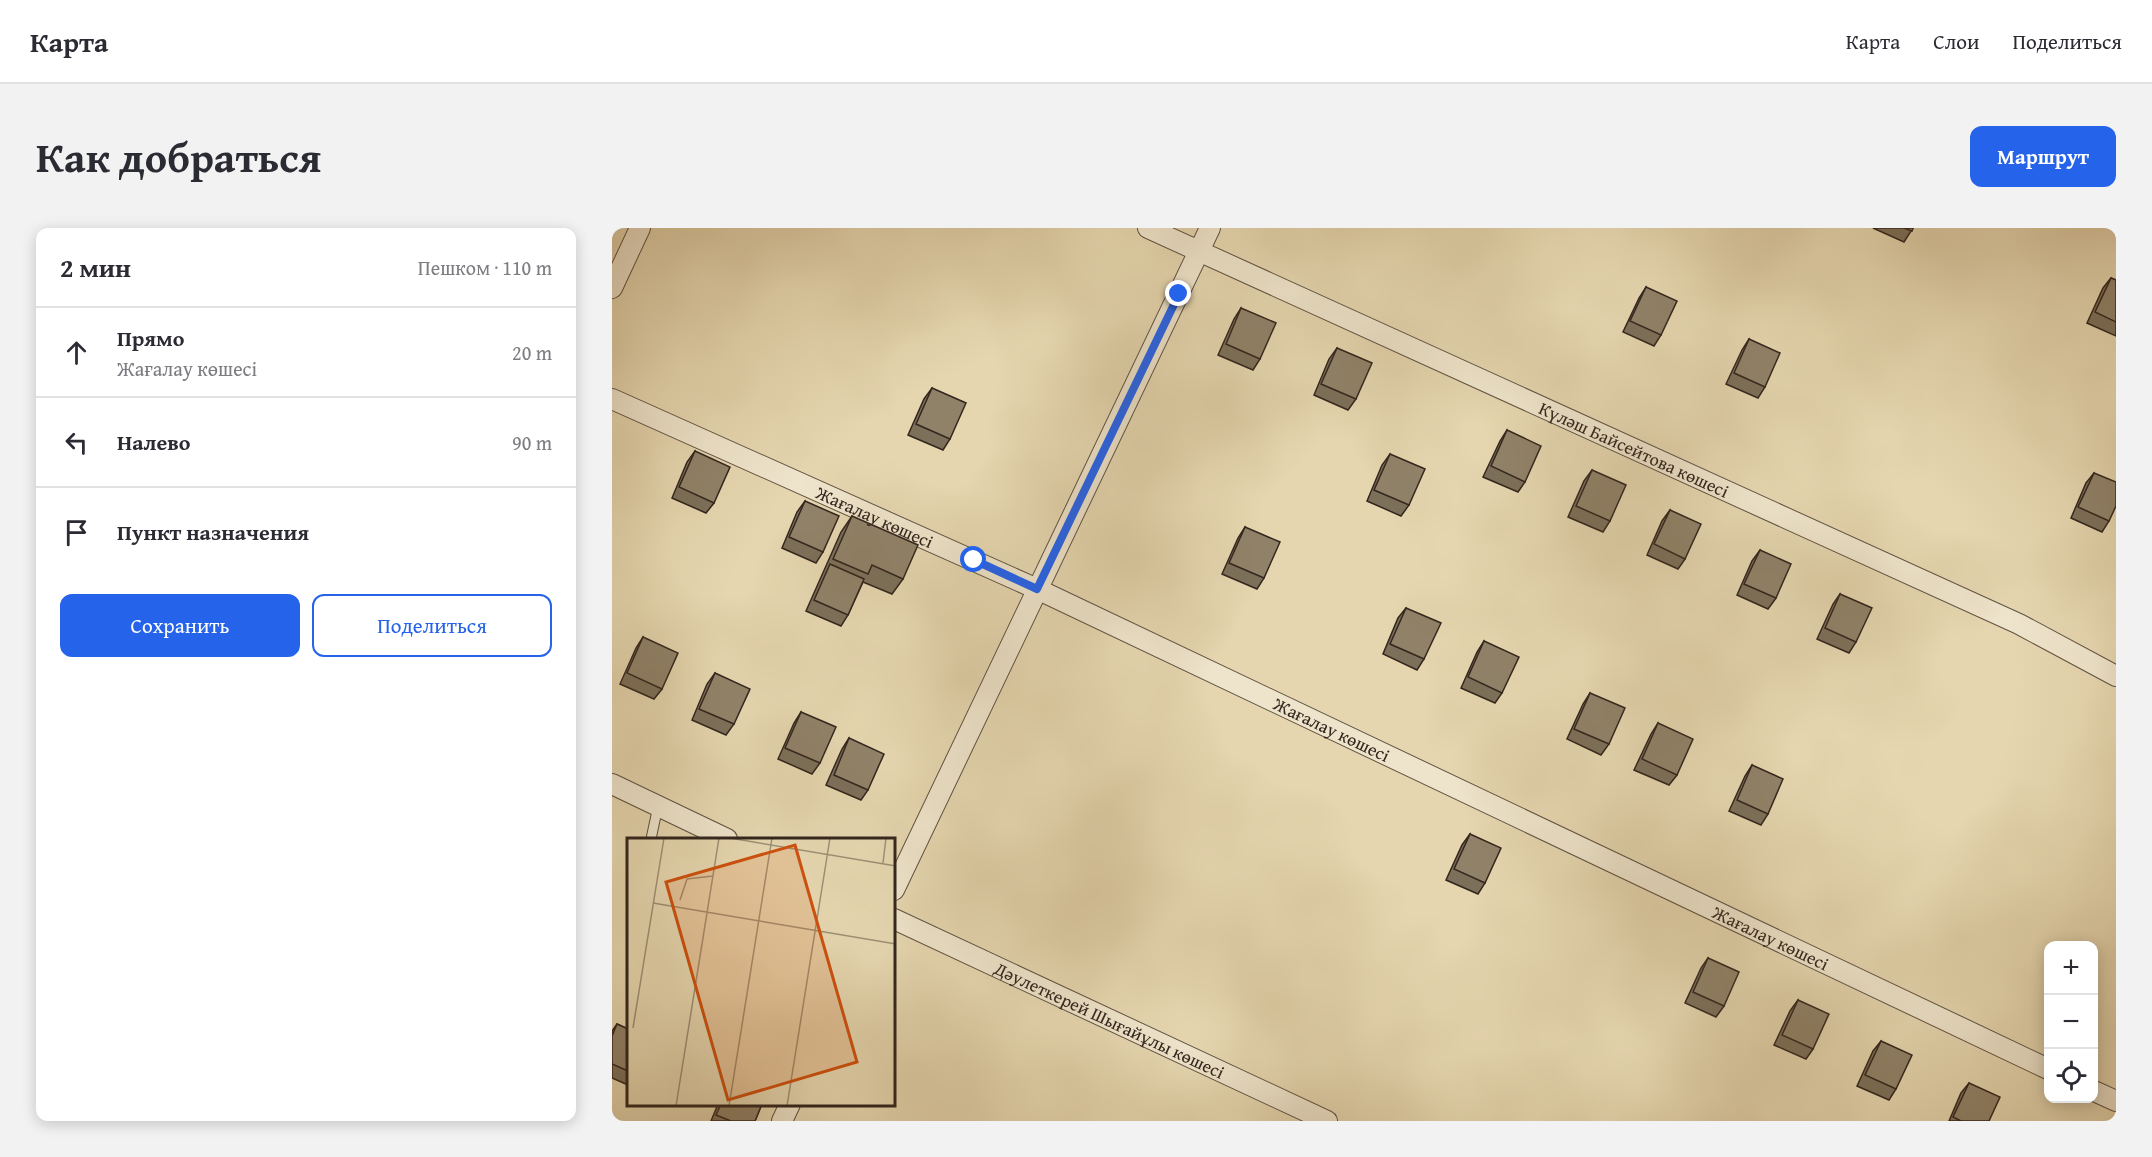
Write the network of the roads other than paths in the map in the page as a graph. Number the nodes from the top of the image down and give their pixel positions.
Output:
1 (639, 228) edge
2 (1148, 228) edge
3 (1210, 228) edge
4 (1199, 252) junction
5 (612, 288) edge
6 (612, 399) edge
7 (1037, 589) junction
8 (2116, 676) edge
9 (612, 784) edge
10 (658, 807) junction
11 (651, 838) edge
12 (724, 838) edge
13 (896, 886) edge
14 (896, 920) edge
15 (2044, 1067) edge
16 (2098, 1093) edge
17 (2116, 1101) edge
18 (789, 1106) edge
19 (782, 1121) edge
20 (1327, 1121) edge

1 - 5 street
2 - 4 street, Күләш Байсейтова көшесі
3 - 4 street
4 - 7 street
4 - 8 street, Күләш Байсейтова көшесі
6 - 7 street, Жағалау көшесі
7 - 13 street
7 - 15 street, Жағалау көшесі
9 - 10 street
10 - 11 lane
10 - 12 street
14 - 20 street, Дәулеткерей Шығайұлы көшесі
16 - 17 street
18 - 19 street

